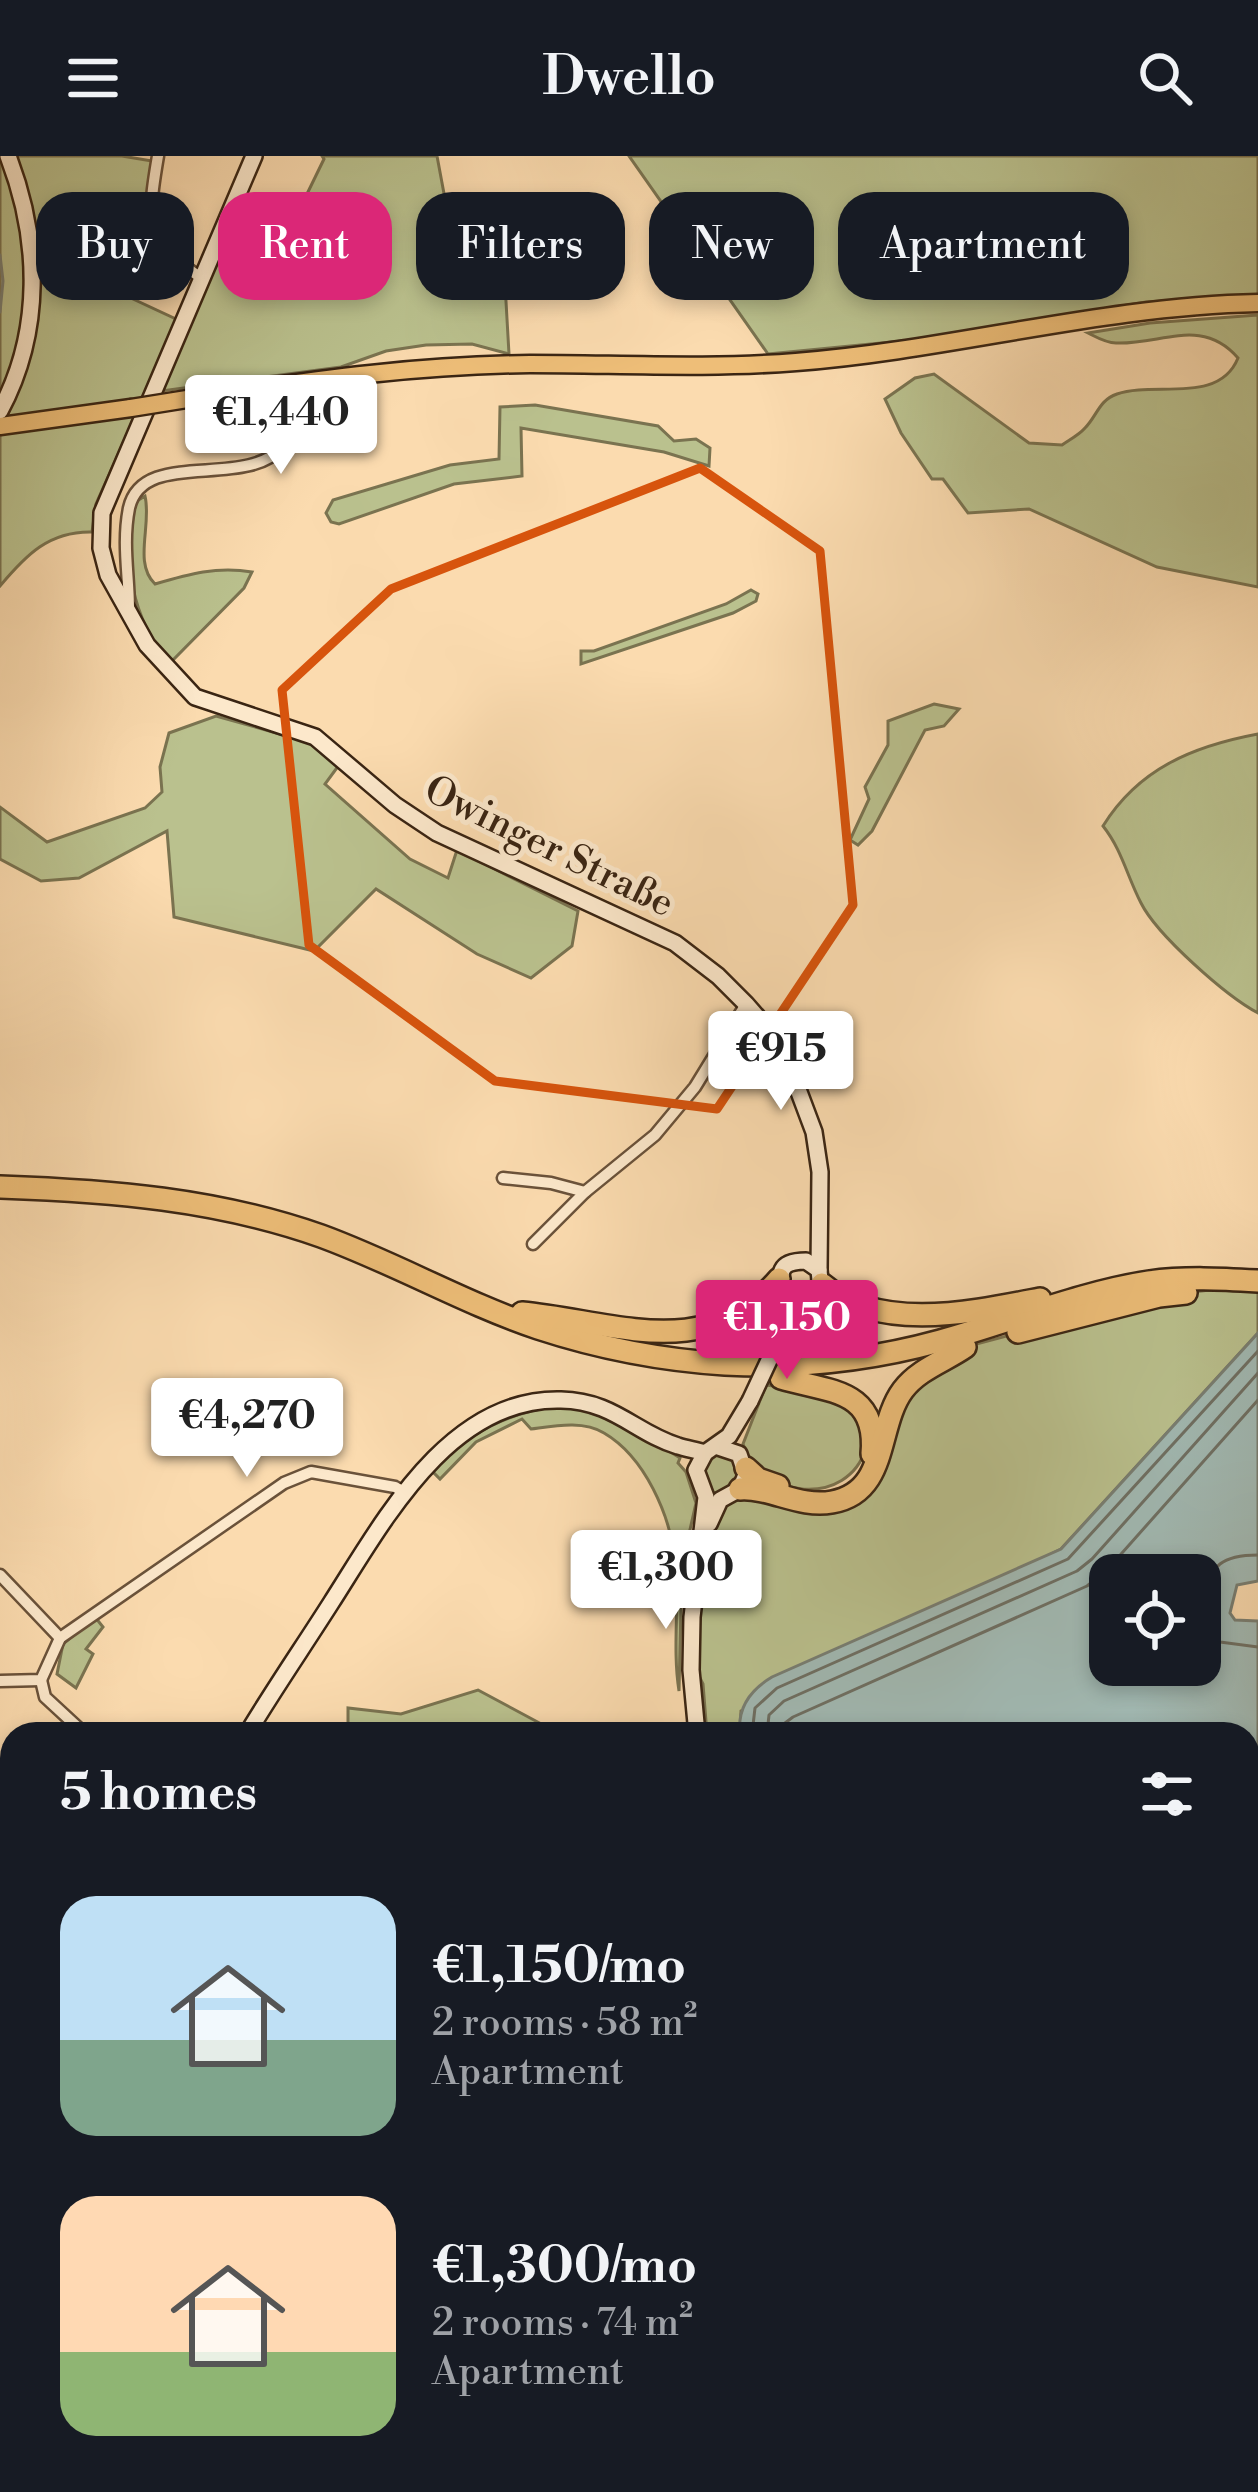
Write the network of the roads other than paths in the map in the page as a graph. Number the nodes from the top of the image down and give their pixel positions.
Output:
1 (8, 156) edge
2 (158, 156) edge
3 (254, 156) edge
4 (200, 277) junction
5 (1258, 303) edge
6 (316, 379) junction
7 (0, 411) edge
8 (0, 426) edge
9 (128, 613) junction
10 (746, 1004) junction
11 (503, 1178) dead end
12 (0, 1187) edge
13 (585, 1192) junction
14 (0, 1200) edge
15 (819, 1221) junction
16 (533, 1244) dead end
17 (801, 1260) junction
18 (821, 1277) junction
19 (1258, 1284) edge
20 (782, 1288) junction
21 (1106, 1291) junction
22 (806, 1303) junction
23 (491, 1310) junction
24 (780, 1337) junction
25 (965, 1347) junction
26 (781, 1378) junction
27 (677, 1446) junction
28 (728, 1467) junction
29 (696, 1469) junction
30 (704, 1490) junction
31 (406, 1493) junction
32 (704, 1531) junction
33 (0, 1575) edge
34 (60, 1638) junction
35 (41, 1679) junction
36 (0, 1681) edge
37 (72, 1722) edge
38 (255, 1722) edge
39 (696, 1722) edge

1 - 7 street
2 - 4 street
3 - 4 street, Owinger Straße
4 - 9 street, Owinger Straße
5 - 6 main road
6 - 8 main road, bridge
6 - 9 street
9 - 10 street, Owinger Straße
10 - 13 street
10 - 15 street, Owinger Straße
11 - 13 street
12 - 23 highway
13 - 16 street
14 - 26 highway
15 - 17 street, Owinger Straße
15 - 18 street, Owinger Straße
17 - 18 street
17 - 20 street
18 - 21 highway
18 - 22 street
19 - 21 highway
19 - 25 highway
20 - 22 street
20 - 23 highway
20 - 24 street
21 - 23 highway
22 - 24 street
24 - 28 street, bridge
25 - 26 highway
25 - 28 highway
26 - 28 highway
27 - 28 street
27 - 29 street
27 - 31 street
28 - 29 street
28 - 30 street
28 - 32 street
29 - 30 street
30 - 32 street
31 - 34 street
31 - 38 street
32 - 39 street
33 - 34 street
34 - 35 street
35 - 36 street
35 - 37 street

